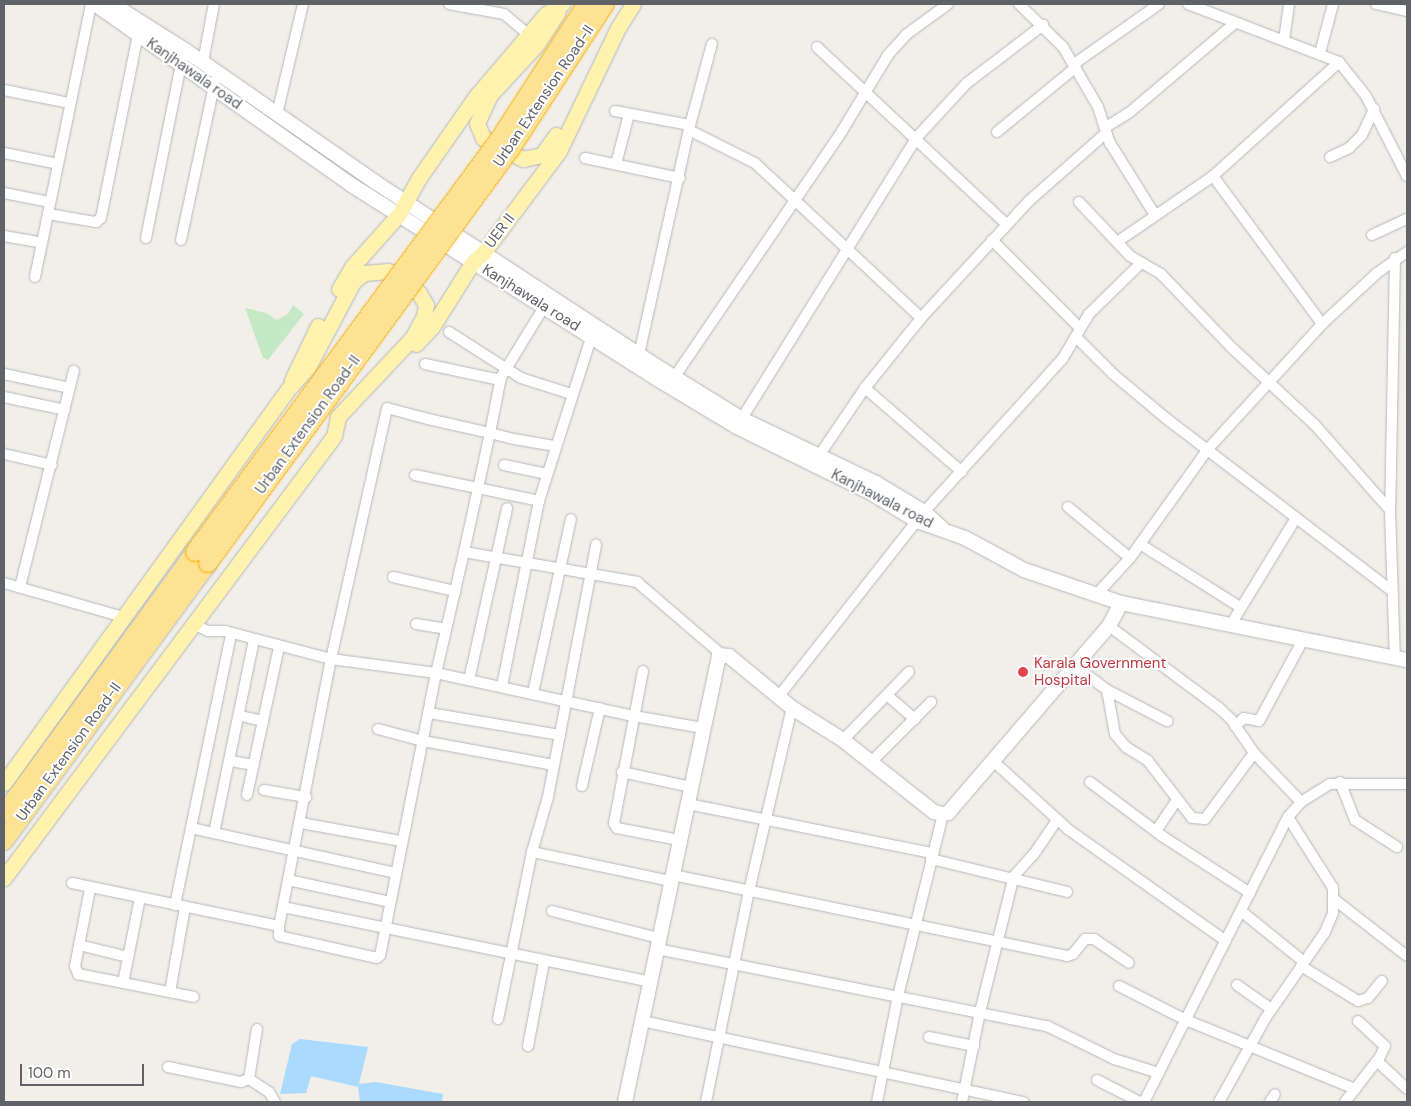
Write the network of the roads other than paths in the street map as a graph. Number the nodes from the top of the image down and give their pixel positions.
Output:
1 (91, 4) edge
2 (95, 4) edge
3 (112, 4) edge
4 (214, 4) edge
5 (303, 4) edge
6 (449, 4) edge
7 (561, 4) edge
8 (587, 4) edge
9 (605, 4) edge
10 (634, 4) edge
11 (948, 4) edge
12 (1019, 4) edge
13 (1158, 4) edge
14 (1188, 4) edge
15 (1289, 4) edge
16 (1333, 4) edge
17 (1376, 4) edge
18 (469, 6) edge
19 (502, 9) edge
20 (1407, 11) edge
21 (1235, 23) junction
22 (1043, 25) junction
23 (618, 28) junction
24 (139, 30) junction
25 (529, 35) junction
26 (1284, 40) junction
27 (712, 44) dead end
28 (817, 47) dead end
29 (185, 50) junction
30 (1320, 54) junction
31 (203, 62) junction
32 (1339, 62) junction
33 (181, 64) junction
34 (1075, 66) junction
35 (215, 80) junction
36 (4, 90) edge
37 (867, 92) junction
38 (69, 103) junction
39 (1374, 110) junction
40 (614, 111) dead end
41 (277, 114) junction
42 (629, 114) junction
43 (690, 128) junction
44 (1106, 130) junction
45 (997, 132) dead end
46 (917, 137) junction
47 (4, 153) edge
48 (1330, 157) dead end
49 (585, 158) dead end
50 (58, 164) junction
51 (616, 164) junction
52 (1213, 176) junction
53 (1407, 176) edge
54 (680, 178) junction
55 (4, 193) edge
56 (794, 201) junction
57 (50, 202) junction
58 (1079, 202) dead end
59 (403, 209) junction
60 (48, 214) junction
61 (1155, 215) junction
62 (1407, 219) edge
63 (1006, 224) junction
64 (4, 236) edge
65 (1372, 236) dead end
66 (146, 238) dead end
67 (181, 240) dead end
68 (992, 240) junction
69 (1117, 242) junction
70 (42, 244) junction
71 (848, 251) junction
72 (1407, 252) edge
73 (478, 257) junction
74 (1395, 258) junction
75 (1141, 263) junction
76 (36, 277) dead end
77 (547, 302) junction
78 (921, 318) junction
79 (1322, 324) junction
80 (594, 331) junction
81 (449, 332) dead end
82 (1078, 333) junction
83 (638, 360) junction
84 (425, 364) dead end
85 (505, 367) junction
86 (74, 371) dead end
87 (4, 374) edge
88 (500, 380) junction
89 (672, 381) junction
90 (1269, 383) junction
91 (70, 388) junction
92 (289, 388) junction
93 (865, 388) junction
94 (571, 394) junction
95 (4, 397) edge
96 (65, 410) junction
97 (740, 423) junction
98 (490, 433) junction
99 (334, 436) junction
100 (556, 446) junction
101 (1208, 449) junction
102 (4, 454) edge
103 (816, 459) junction
104 (52, 465) junction
105 (504, 465) dead end
106 (962, 472) junction
107 (547, 474) junction
108 (415, 476) dead end
109 (478, 486) junction
110 (539, 501) junction
111 (1068, 507) dead end
112 (507, 508) dead end
113 (1390, 510) junction
114 (921, 517) junction
115 (1296, 518) junction
116 (571, 519) dead end
117 (1140, 544) junction
118 (596, 545) dead end
119 (464, 552) junction
120 (201, 558) junction
121 (496, 558) junction
122 (1130, 558) junction
123 (527, 564) junction
124 (560, 570) junction
125 (589, 576) junction
126 (392, 577) dead end
127 (4, 584) edge
128 (20, 587) junction
129 (1391, 590) junction
130 (455, 591) junction
131 (1096, 595) junction
132 (1121, 603) junction
133 (1240, 607) junction
134 (123, 617) junction
135 (193, 624) junction
136 (416, 624) dead end
137 (1109, 626) junction
138 (1230, 626) junction
139 (446, 629) junction
140 (231, 634) junction
141 (254, 639) junction
142 (1302, 640) junction
143 (279, 647) junction
144 (721, 654) junction
145 (331, 659) junction
146 (1401, 659) edge
147 (1074, 665) junction
148 (643, 671) dead end
149 (909, 672) dead end
150 (436, 673) junction
151 (469, 680) junction
152 (502, 686) junction
153 (1108, 690) junction
154 (533, 693) junction
155 (887, 695) junction
156 (778, 696) junction
157 (565, 699) junction
158 (932, 702) dead end
159 (600, 708) junction
160 (792, 708) junction
161 (429, 712) junction
162 (241, 716) junction
163 (634, 716) junction
164 (915, 719) junction
165 (263, 721) junction
166 (1167, 721) dead end
167 (1235, 726) junction
168 (703, 728) junction
169 (378, 729) dead end
170 (560, 735) junction
171 (843, 740) junction
172 (423, 741) junction
173 (1254, 753) junction
174 (992, 760) junction
175 (231, 761) junction
176 (871, 762) junction
177 (554, 764) junction
178 (254, 765) junction
179 (622, 772) junction
180 (1406, 781) edge
181 (1090, 782) dead end
182 (1340, 782) junction
183 (4, 783) edge
184 (582, 786) dead end
185 (691, 787) junction
186 (264, 790) dead end
187 (247, 795) dead end
188 (306, 797) junction
189 (1177, 800) junction
190 (1301, 802) junction
191 (688, 804) junction
192 (4, 814) edge
193 (943, 814) junction
194 (1288, 817) junction
195 (768, 820) junction
196 (1057, 820) junction
197 (301, 823) junction
198 (191, 828) junction
199 (1156, 831) junction
200 (214, 833) junction
201 (679, 840) junction
202 (4, 841) edge
203 (401, 841) junction
204 (1397, 847) dead end
205 (294, 852) junction
206 (532, 852) junction
207 (931, 856) junction
208 (395, 872) junction
209 (1014, 876) junction
210 (4, 878) edge
211 (672, 878) junction
212 (288, 880) junction
213 (72, 883) dead end
214 (90, 889) junction
215 (749, 891) junction
216 (1067, 892) dead end
217 (1250, 893) junction
218 (140, 898) junction
219 (1335, 900) junction
220 (390, 902) junction
221 (180, 906) junction
222 (282, 907) junction
223 (1241, 910) junction
224 (552, 911) dead end
225 (915, 925) junction
226 (279, 926) junction
227 (384, 930) junction
228 (1226, 941) junction
229 (998, 942) junction
230 (658, 943) junction
231 (79, 945) junction
232 (510, 955) junction
233 (1407, 956) edge
234 (128, 957) junction
235 (544, 962) junction
236 (1129, 963) dead end
237 (734, 964) junction
238 (1303, 964) junction
239 (1382, 980) dead end
240 (650, 982) junction
241 (123, 983) junction
242 (1237, 985) dead end
243 (1119, 986) dead end
244 (170, 992) junction
245 (898, 996) junction
246 (194, 997) dead end
247 (1272, 1009) junction
248 (980, 1012) junction
249 (498, 1019) dead end
250 (1186, 1020) junction
251 (642, 1021) junction
252 (1358, 1021) dead end
253 (257, 1029) dead end
254 (719, 1037) junction
255 (929, 1037) dead end
256 (528, 1046) dead end
257 (974, 1046) junction
258 (1251, 1048) junction
259 (1378, 1061) junction
260 (168, 1067) dead end
261 (884, 1071) junction
262 (1159, 1073) junction
263 (249, 1079) junction
264 (1097, 1080) dead end
265 (966, 1088) junction
266 (1355, 1089) junction
267 (1407, 1089) edge
268 (1222, 1097) edge
269 (275, 1102) edge
270 (624, 1102) edge
271 (706, 1102) edge
272 (877, 1102) edge
273 (962, 1102) edge
274 (1023, 1102) edge
275 (1140, 1102) edge
276 (1144, 1102) edge
277 (1232, 1102) edge
278 (1345, 1102) edge

1 - 38 street
2 - 24 main road, Kanjhawala road
3 - 24 main road, Kanjhawala road
4 - 31 street
5 - 41 street
6 - 18 street
7 - 23 main road
7 - 25 main road
8 - 120 highway, Urban Extension Road-II, bridge
9 - 120 highway, Urban Extension Road-II, bridge
10 - 23 main road, UER II
11 - 37 street
12 - 22 street
13 - 34 street
14 - 21 street
15 - 26 street
16 - 30 street
17 - 20 street
18 - 19 street
19 - 25 street
21 - 26 street
21 - 44 street
22 - 34 street
22 - 46 street
23 - 73 main road, UER II
24 - 29 main road, Kanjhawala road
24 - 33 main road, Kanjhawala road
24 - 60 street
25 - 59 main road
26 - 30 street
27 - 43 street
28 - 37 street
29 - 31 main road, Kanjhawala road
29 - 33 street
30 - 32 street
31 - 35 main road, Kanjhawala road
32 - 39 street
32 - 52 street
33 - 35 main road, Kanjhawala road
33 - 66 street
34 - 44 street
34 - 45 street
35 - 41 main road, Kanjhawala road
35 - 59 main road, Kanjhawala road
35 - 67 street
36 - 38 street
37 - 46 street
37 - 56 street
38 - 50 street
39 - 48 street
39 - 53 street
40 - 42 street
41 - 59 main road, Kanjhawala road
42 - 43 street
42 - 51 street
43 - 54 street
43 - 56 street
44 - 61 street
44 - 63 street
46 - 63 street
46 - 71 street
47 - 50 street
49 - 51 street
50 - 57 street
51 - 54 street
52 - 61 street
52 - 79 street
54 - 83 street
55 - 57 street
56 - 71 street
56 - 89 street
57 - 60 street
58 - 69 street
59 - 73 main road, Kanjhawala road
59 - 92 main road
60 - 70 street
61 - 69 street
62 - 65 street
63 - 68 street
64 - 70 street
68 - 78 street
68 - 82 street
69 - 75 street
70 - 76 street
71 - 78 street
71 - 97 street
72 - 74 street
73 - 77 main road, Kanjhawala road
73 - 99 main road, UER II
74 - 79 street
74 - 113 street
75 - 82 street
75 - 90 street
77 - 80 main road, Kanjhawala road
77 - 85 street
78 - 93 street
79 - 90 street
80 - 83 main road, Kanjhawala road
80 - 94 street
81 - 85 street
82 - 101 street
82 - 106 street
83 - 89 main road, Kanjhawala road
84 - 88 street
85 - 88 street
85 - 94 street
86 - 91 street
87 - 91 street
88 - 98 street
89 - 97 main road, Kanjhawala road
90 - 101 street
90 - 113 street
91 - 96 street
92 - 99 main road
92 - 134 main road
93 - 103 street
93 - 106 street
94 - 100 street
95 - 96 street
96 - 104 street
97 - 103 main road, Kanjhawala road
98 - 100 street
98 - 109 street
98 - 145 street
99 - 135 main road
100 - 107 street
101 - 115 street
101 - 117 street
102 - 104 street
103 - 114 main road, Kanjhawala road
104 - 128 street
105 - 107 street
106 - 114 street
107 - 110 street
108 - 109 street
109 - 110 street
109 - 119 street
110 - 123 street
111 - 122 street
112 - 121 street
113 - 129 street
114 - 131 main road, Kanjhawala road
114 - 156 street
115 - 129 street
115 - 133 street
116 - 124 street
117 - 122 street
117 - 133 street
118 - 125 street
119 - 121 street
119 - 130 street
120 - 192 highway, Urban Extension Road-II
120 - 202 highway, Urban Extension Road-II
121 - 123 street
121 - 151 street
122 - 131 street
123 - 124 street
123 - 152 street
124 - 125 street
124 - 154 street
125 - 144 street
125 - 157 street
126 - 130 street
127 - 128 street
128 - 134 street
129 - 146 street
130 - 139 street
131 - 132 main road, Kanjhawala road
132 - 137 main road
132 - 138 main road, Kanjhawala road
133 - 138 street
134 - 183 main road
135 - 140 street
135 - 210 main road
136 - 139 street
137 - 147 main road
137 - 167 street
138 - 142 main road, Kanjhawala road
139 - 150 street
140 - 141 street
140 - 198 street
141 - 143 street
141 - 162 street
142 - 146 main road, Kanjhawala road
142 - 167 street
143 - 145 street
143 - 165 street
144 - 156 main road
144 - 168 main road
145 - 150 street
145 - 188 street
147 - 153 street
147 - 174 main road
148 - 163 street
149 - 155 street
150 - 151 street
150 - 161 street
151 - 152 street
152 - 154 street
153 - 166 street
153 - 189 street
154 - 157 street
155 - 164 street
155 - 171 street
156 - 160 main road
157 - 159 street
157 - 170 street
158 - 164 street
159 - 163 street
159 - 184 street
160 - 171 main road
160 - 195 street
161 - 170 street
161 - 172 street
162 - 165 street
162 - 175 street
163 - 168 street
163 - 179 street
164 - 176 street
165 - 178 street
167 - 173 street
168 - 185 main road
169 - 172 street
170 - 177 street
171 - 176 main road
172 - 177 street
172 - 203 street
173 - 189 street
173 - 190 street
174 - 193 main road
174 - 196 street
175 - 178 street
175 - 200 street
176 - 193 main road
177 - 206 street
178 - 187 street
179 - 185 street
179 - 201 street
180 - 182 street
181 - 199 street
182 - 190 street
182 - 204 street
185 - 191 main road
186 - 188 street
188 - 197 street
189 - 199 street
190 - 194 street
191 - 195 street
191 - 201 main road
193 - 207 street
194 - 217 street
194 - 219 street
195 - 207 street
195 - 215 street
196 - 209 street
196 - 228 street
197 - 203 street
197 - 205 street
198 - 200 street
198 - 221 street
199 - 217 street
200 - 205 street
201 - 211 main road
203 - 208 street
205 - 208 street
205 - 212 street
206 - 211 street
206 - 232 street
207 - 209 street
207 - 225 street
208 - 220 street
209 - 216 street
209 - 229 street
211 - 215 street
211 - 230 main road
212 - 220 street
212 - 222 street
213 - 214 street
214 - 218 street
214 - 231 street
215 - 225 street
215 - 237 street
217 - 223 street
218 - 221 street
218 - 234 street
219 - 233 street
219 - 238 street
220 - 227 street
221 - 226 street
221 - 244 street
222 - 226 street
222 - 227 street
223 - 228 street
223 - 238 street
224 - 230 street
225 - 229 street
225 - 245 street
226 - 227 street
227 - 232 street
228 - 250 street
229 - 236 street
229 - 248 street
230 - 237 street
230 - 240 main road
231 - 234 street
231 - 241 street
232 - 235 street
232 - 249 street
234 - 241 street
235 - 240 street
235 - 256 street
237 - 245 street
237 - 254 street
238 - 239 street
238 - 247 street
240 - 251 main road
241 - 244 street
242 - 247 street
243 - 250 street
244 - 246 street
245 - 248 street
245 - 261 street
247 - 258 street
248 - 257 street
248 - 262 street
250 - 258 street
250 - 262 street
251 - 254 street
251 - 270 main road
252 - 259 street
253 - 263 street
254 - 261 street
254 - 271 street
255 - 257 street
257 - 265 street
258 - 266 street
258 - 268 street
259 - 266 street
259 - 267 street
260 - 263 street
261 - 265 street
261 - 272 street
262 - 276 street
263 - 269 street
264 - 275 street
265 - 273 street
265 - 274 street
266 - 278 street
268 - 277 street

